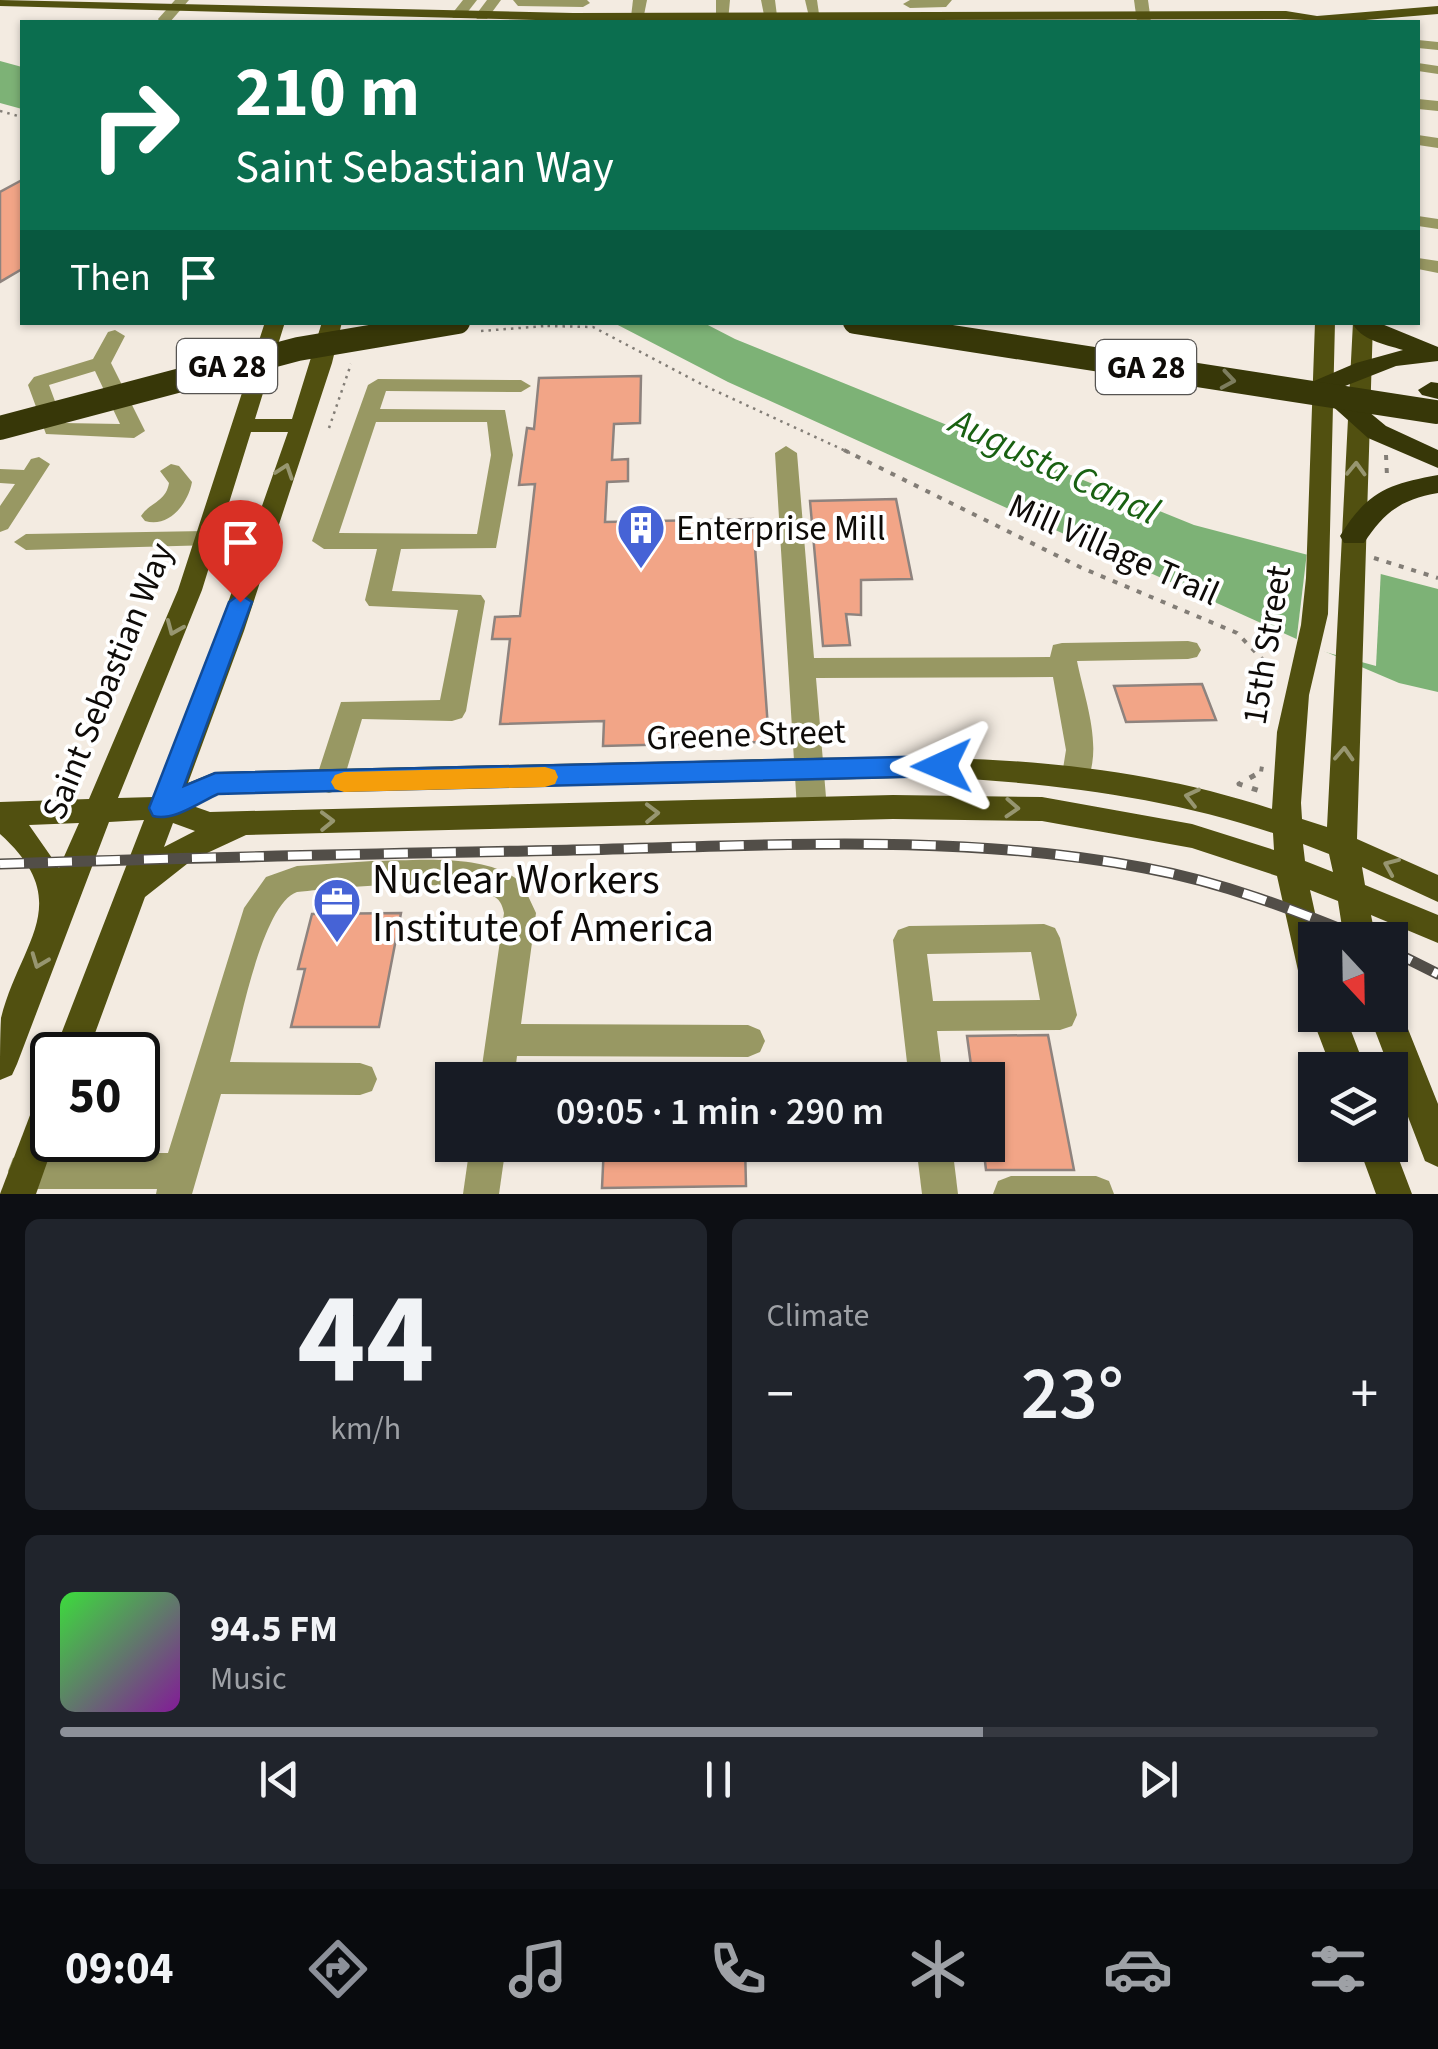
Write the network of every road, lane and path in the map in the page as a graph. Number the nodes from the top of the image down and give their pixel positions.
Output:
1 (470, 0) edge
2 (494, 0) edge
3 (640, 0) edge
4 (724, 0) edge
5 (768, 0) edge
6 (945, 0) edge
7 (1141, 0) edge
8 (1333, 0) edge
9 (0, 2) edge
10 (518, 2) edge
11 (583, 2) edge
12 (811, 2) edge
13 (1438, 10) edge
14 (913, 11) edge
15 (1356, 11) edge
16 (164, 12) edge
17 (0, 14) edge
18 (573, 17) junction
19 (638, 17) junction
20 (723, 18) junction
21 (815, 18) junction
22 (453, 19) edge
23 (478, 19) edge
24 (1312, 19) junction
25 (252, 20) edge
26 (692, 20) edge
27 (773, 20) edge
28 (1142, 20) edge
29 (1307, 20) edge
30 (1333, 20) edge
31 (274, 325) edge
32 (319, 325) edge
33 (330, 325) edge
34 (440, 325) edge
35 (573, 325) edge
36 (877, 325) edge
37 (999, 325) edge
38 (1325, 325) edge
39 (1363, 325) edge
40 (1367, 325) edge
41 (115, 336) dead end
42 (1438, 353) edge
43 (361, 354) dead end
44 (101, 363) junction
45 (1361, 368) junction
46 (521, 386) dead end
47 (1323, 386) junction
48 (1436, 401) edge
49 (0, 408) edge
50 (367, 416) junction
51 (1358, 417) junction
52 (300, 425) junction
53 (242, 426) junction
54 (0, 428) edge
55 (329, 428) dead end
56 (1385, 446) dead end
57 (786, 453) dead end
58 (1438, 460) edge
59 (171, 472) dead end
60 (0, 476) edge
61 (1438, 484) edge
62 (1387, 486) dead end
63 (153, 516) dead end
64 (0, 524) edge
65 (1354, 536) junction
66 (206, 539) junction
67 (26, 542) dead end
68 (392, 542) junction
69 (1365, 568) junction
70 (1438, 578) edge
71 (1188, 650) dead end
72 (1064, 666) junction
73 (804, 668) junction
74 (1271, 704) dead end
75 (1262, 762) dead end
76 (810, 770) junction
77 (1076, 776) junction
78 (329, 782) junction
79 (162, 808) junction
80 (812, 809) junction
81 (100, 811) junction
82 (1286, 811) junction
83 (0, 816) edge
84 (265, 822) junction
85 (1343, 846) junction
86 (1288, 867) junction
87 (1438, 889) edge
88 (130, 894) junction
89 (1351, 894) junction
90 (58, 912) junction
91 (1299, 922) edge
92 (1356, 922) edge
93 (1438, 929) edge
94 (918, 1016) junction
95 (79, 1032) edge
96 (1393, 1032) edge
97 (502, 1040) junction
98 (748, 1041) dead end
99 (1, 1058) edge
100 (499, 1062) edge
101 (924, 1062) edge
102 (208, 1078) junction
103 (360, 1079) dead end
104 (1438, 1148) edge
105 (486, 1162) edge
106 (936, 1162) edge
107 (1382, 1162) edge
108 (22, 1182) edge
109 (178, 1182) edge
110 (481, 1194) edge
111 (940, 1194) edge
112 (1011, 1194) edge
113 (1096, 1194) edge
114 (1394, 1194) edge

1 - 22 street
2 - 23 street
3 - 19 street
4 - 20 street
5 - 27 street
6 - 14 street
7 - 28 street
8 - 30 main road
9 - 16 main road
10 - 11 street
11 - 18 street
12 - 21 street
13 - 15 main road
14 - 21 main road
14 - 28 main road
15 - 30 main road
16 - 17 main road
16 - 22 main road
16 - 25 main road
18 - 19 main road
18 - 23 main road
19 - 26 main road
20 - 26 main road
20 - 27 main road
21 - 27 main road
22 - 23 main road
24 - 28 main road
24 - 29 main road
24 - 30 main road
31 - 53 main road, Saint Sebastian Way
32 - 49 highway, GA 28
33 - 52 main road
34 - 54 highway, GA 28, bridge
35 - 74 path, Mill Village Trail
36 -> 48 highway, GA 28, bridge
37 - 48 highway, GA 28
38 - 47 main road, 15th Street
39 - 45 main road
40 - 42 highway
41 - 44 street
42 - 45 highway
43 - 55 path
44 - 44 street
45 - 47 highway
45 - 51 main road
46 - 50 street
47 - 51 highway
47 - 82 main road, 15th Street
50 - 68 street
50 - 68 street
51 - 58 highway
65 -> 51 main road
52 - 53 main road
79 -> 52 main road
53 - 66 main road, Saint Sebastian Way
56 - 62 path
57 - 73 street
59 - 63 street
60 - 64 street
61 - 65 highway
65 - 69 main road
66 - 67 street
66 -> 81 main road, Saint Sebastian Way
68 - 78 street
69 - 70 path
85 -> 69 main road
71 - 72 street
72 - 73 street
72 - 77 street
73 - 76 street
75 - 82 path
76 - 77 main road, Greene Street
76 - 78 main road, Greene Street
76 - 80 street
82 -> 77 main road, Greene Street
78 - 79 main road, Greene Street
79 - 81 main road, Greene Street
79 - 84 main road, Greene Street
79 - 88 main road
84 -> 80 main road, Greene Street
80 -> 86 main road, Greene Street
81 - 83 main road, Greene Street
81 - 90 main road, Saint Sebastian Way
82 - 85 main road, Greene Street
82 - 86 main road, 15th Street
83 - 90 main road
84 - 88 main road
87 -> 85 main road, Greene Street
85 - 89 main road
86 - 89 main road, Greene Street
86 - 91 main road, 15th Street
88 - 95 main road
89 - 92 main road
89 - 93 main road, Greene Street
90 -> 99 main road, Saint Sebastian Way
94 - 94 street
94 - 101 street
96 - 104 main road
97 - 98 street
97 - 100 street
97 - 102 street
102 - 103 street
102 - 109 street
105 - 110 street
106 - 111 street
107 - 114 main road
108 - 109 street
112 - 113 street

